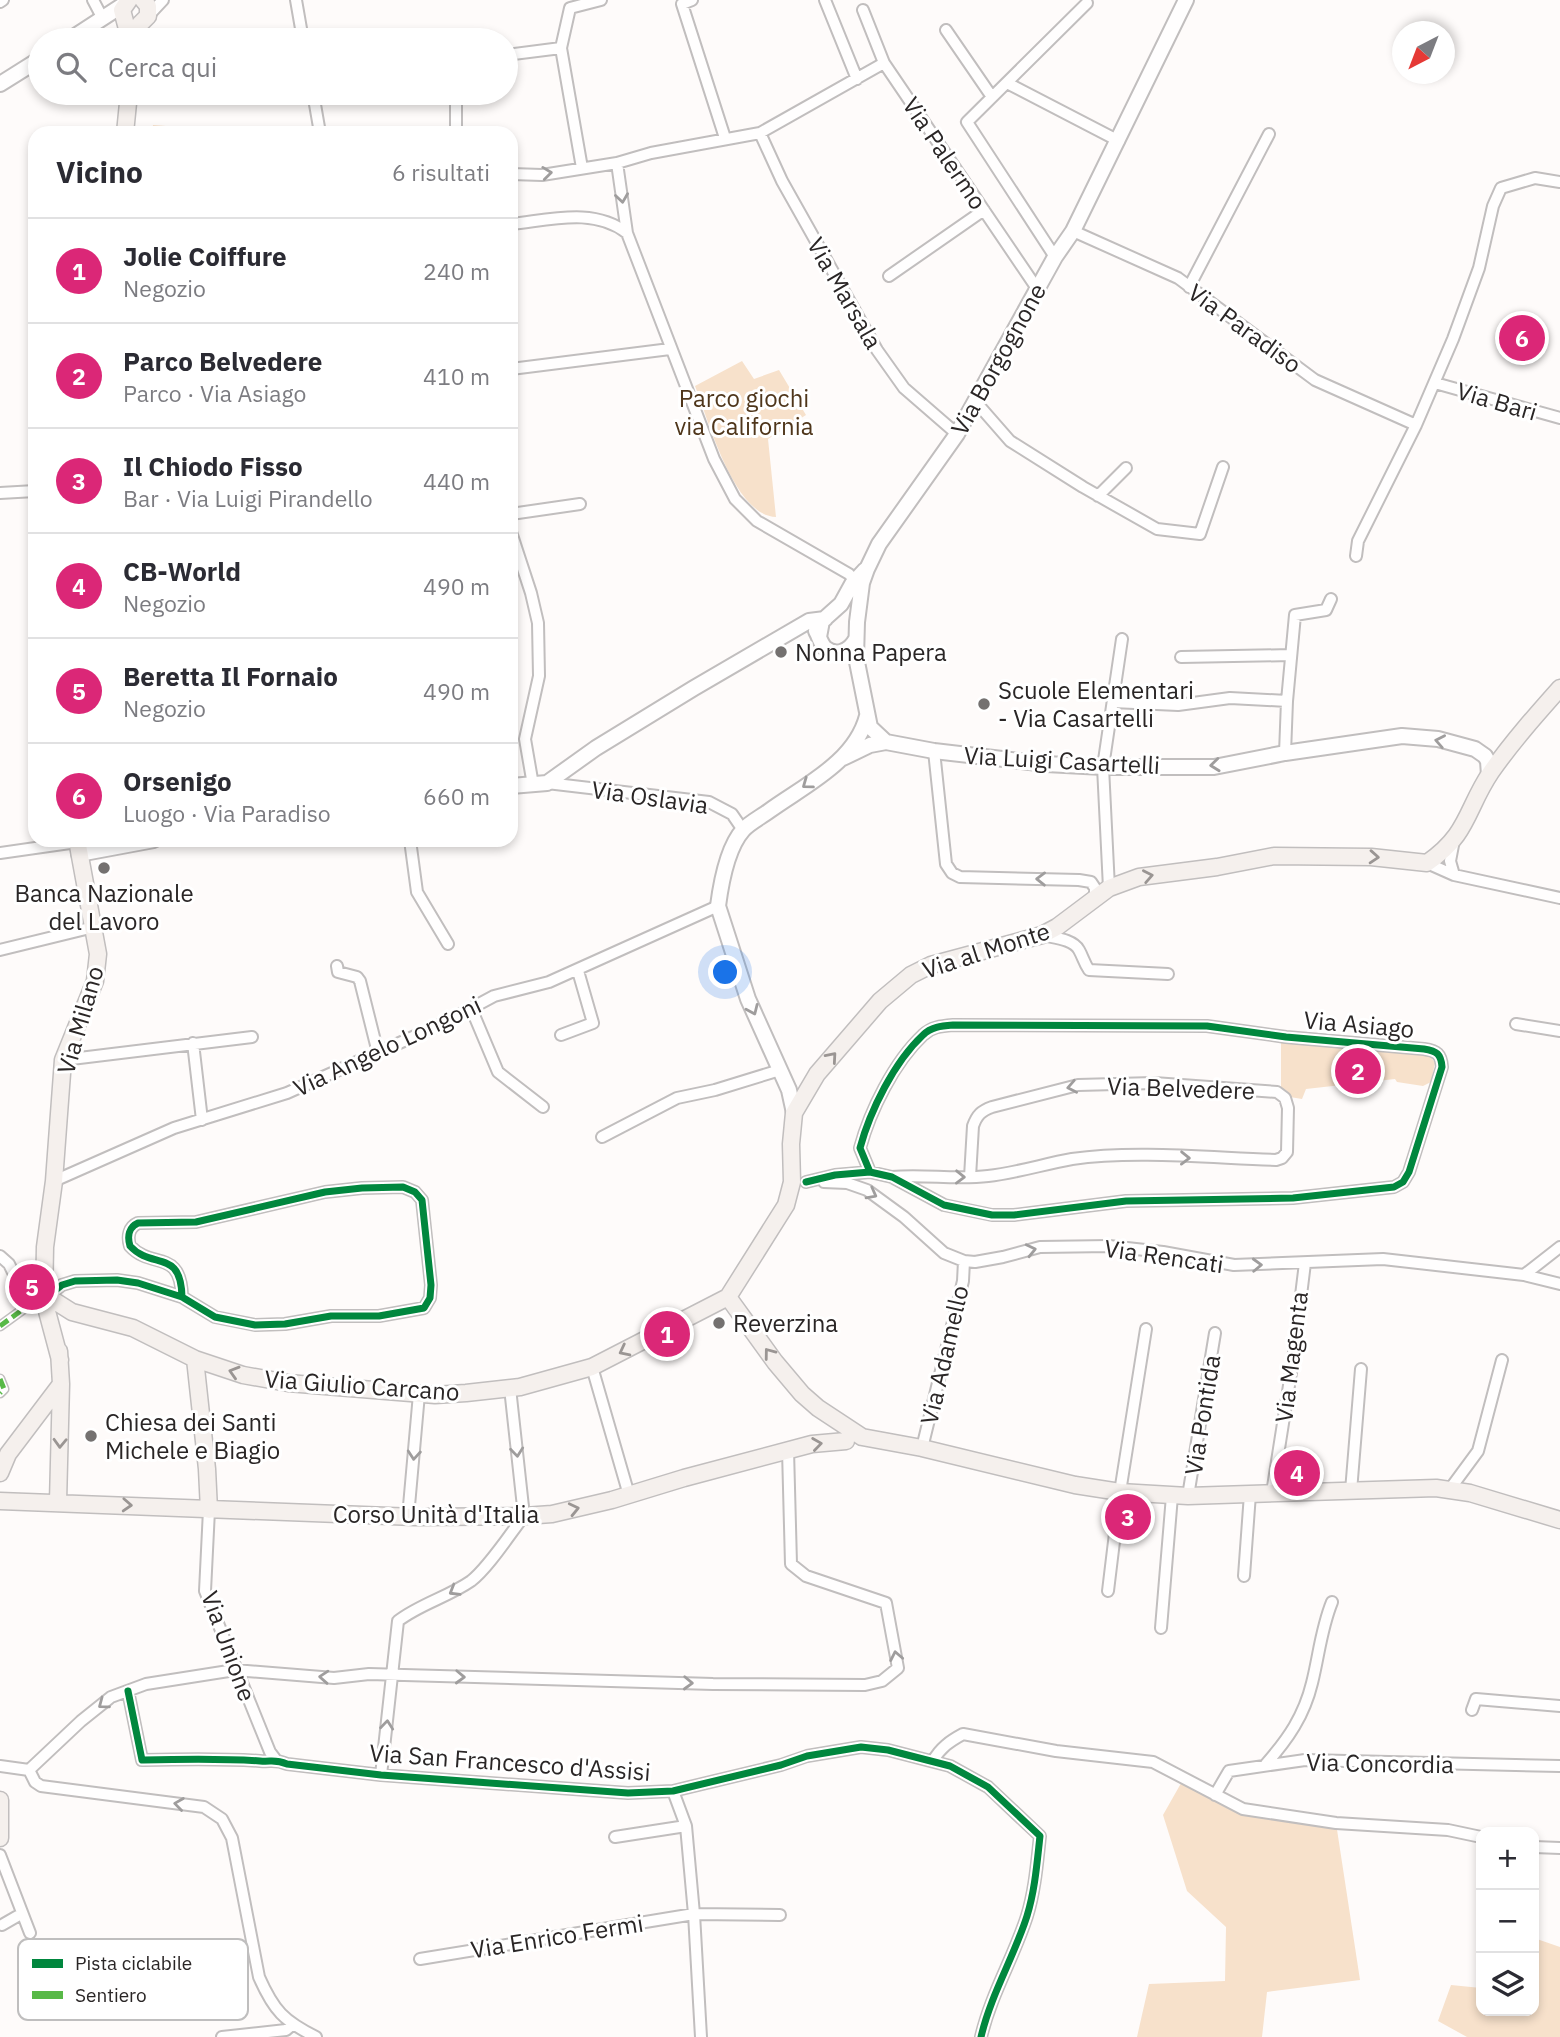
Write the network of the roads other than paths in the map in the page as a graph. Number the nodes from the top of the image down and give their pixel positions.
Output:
1 (93, 0) edge
2 (163, 0) edge
3 (296, 0) edge
4 (601, 0) edge
5 (692, 0) edge
6 (825, 0) edge
7 (1087, 3) dead end
8 (1184, 4) edge
9 (137, 9) edge
10 (863, 10) dead end
11 (103, 19) junction
12 (88, 28) edge
13 (134, 28) edge
14 (301, 28) edge
15 (946, 30) dead end
16 (561, 48) junction
17 (518, 53) edge
18 (884, 63) junction
19 (28, 66) edge
20 (857, 79) junction
21 (1007, 83) junction
22 (0, 84) edge
23 (992, 97) junction
24 (128, 105) edge
25 (315, 105) edge
26 (456, 105) edge
27 (126, 126) edge
28 (319, 126) edge
29 (456, 126) edge
30 (760, 132) junction
31 (1269, 134) dead end
32 (725, 138) junction
33 (1119, 141) junction
34 (617, 163) junction
35 (582, 167) junction
36 (518, 174) edge
37 (1560, 182) edge
38 (984, 211) junction
39 (518, 223) edge
40 (1073, 231) junction
41 (627, 233) junction
42 (1055, 257) junction
43 (889, 276) dead end
44 (1189, 287) junction
45 (1038, 290) junction
46 (670, 349) junction
47 (518, 368) edge
48 (1435, 383) junction
49 (975, 401) junction
50 (1560, 418) edge
51 (1416, 425) junction
52 (957, 434) junction
53 (1223, 467) dead end
54 (1126, 468) dead end
55 (28, 491) edge
56 (0, 493) edge
57 (1098, 496) junction
58 (580, 504) dead end
59 (518, 512) edge
60 (518, 554) edge
61 (1356, 556) dead end
62 (856, 579) junction
63 (1331, 599) dead end
64 (826, 617) junction
65 (802, 625) junction
66 (856, 633) junction
67 (819, 637) junction
68 (1122, 639) dead end
69 (837, 652) junction
70 (1291, 655) junction
71 (1181, 657) dead end
72 (860, 679) junction
73 (1560, 688) edge
74 (1287, 701) junction
75 (1113, 702) junction
76 (867, 716) junction
77 (1514, 740) junction
78 (886, 742) junction
79 (934, 751) junction
80 (1480, 752) junction
81 (1285, 753) junction
82 (843, 758) junction
83 (1103, 767) junction
84 (1489, 775) junction
85 (540, 784) junction
86 (518, 786) edge
87 (743, 830) junction
88 (1454, 840) junction
89 (58, 847) edge
90 (78, 847) edge
91 (411, 847) edge
92 (0, 853) edge
93 (1427, 863) junction
94 (1454, 875) junction
95 (1109, 888) junction
96 (1560, 898) edge
97 (1095, 899) junction
98 (718, 906) junction
99 (94, 927) junction
100 (1042, 935) junction
101 (449, 944) dead end
102 (0, 950) edge
103 (337, 966) dead end
104 (578, 971) junction
105 (1168, 974) dead end
106 (471, 1008) junction
107 (1516, 1024) dead end
108 (1560, 1031) edge
109 (561, 1035) dead end
110 (252, 1037) dead end
111 (194, 1043) junction
112 (378, 1052) junction
113 (63, 1060) junction
114 (780, 1070) junction
115 (798, 1095) junction
116 (543, 1107) dead end
117 (202, 1120) junction
118 (603, 1137) dead end
119 (870, 1172) junction
120 (892, 1177) junction
121 (970, 1177) junction
122 (54, 1181) junction
123 (799, 1182) junction
124 (1560, 1247) edge
125 (0, 1256) edge
126 (964, 1261) junction
127 (1305, 1263) junction
128 (1524, 1275) junction
129 (1560, 1284) edge
130 (41, 1296) junction
131 (182, 1297) junction
132 (728, 1297) junction
133 (72, 1312) junction
134 (0, 1326) edge
135 (1146, 1329) dead end
136 (1215, 1333) dead end
137 (195, 1359) junction
138 (60, 1360) junction
139 (1502, 1360) dead end
140 (592, 1367) junction
141 (1361, 1369) dead end
142 (0, 1379) edge
143 (61, 1384) junction
144 (510, 1388) junction
145 (0, 1393) edge
146 (419, 1394) junction
147 (856, 1439) junction
148 (922, 1448) junction
149 (788, 1451) junction
150 (0, 1473) edge
151 (1450, 1489) junction
152 (1351, 1491) junction
153 (1120, 1492) junction
154 (1272, 1493) junction
155 (1250, 1494) junction
156 (629, 1495) junction
157 (1180, 1496) junction
158 (4, 1501) edge
159 (58, 1502) junction
160 (209, 1510) junction
161 (524, 1516) junction
162 (408, 1517) junction
163 (1560, 1520) edge
164 (1244, 1576) dead end
165 (1108, 1591) dead end
166 (1332, 1602) dead end
167 (1161, 1628) dead end
168 (236, 1670) junction
169 (392, 1675) junction
170 (128, 1691) junction
171 (1560, 1706) edge
172 (1472, 1710) dead end
173 (276, 1760) junction
174 (933, 1761) junction
175 (1266, 1764) junction
176 (0, 1766) edge
177 (1560, 1766) edge
178 (29, 1770) junction
179 (382, 1774) junction
180 (673, 1791) junction
181 (1215, 1795) junction
182 (0, 1800) edge
183 (686, 1826) junction
184 (1476, 1836) edge
185 (0, 1838) edge
186 (615, 1838) dead end
187 (1539, 1847) edge
188 (1560, 1847) edge
189 (0, 1855) edge
190 (21, 1914) junction
191 (694, 1914) junction
192 (780, 1914) dead end
193 (2, 1925) edge
194 (30, 1933) dead end
195 (420, 1958) dead end
196 (292, 2025) junction
197 (222, 2037) edge
198 (317, 2037) edge
199 (701, 2037) edge
200 (981, 2037) edge

1 - 11 street
2 - 9 street
3 - 14 street
4 - 16 street
5 - 32 street
6 - 20 street
7 - 21 street
8 - 33 street, Via Borgognone
9 - 11 street
9 - 13 main road
10 - 18 street, Via Palermo
11 - 12 street
15 - 23 street
16 - 17 street
16 - 35 street
18 - 20 street
18 - 38 street, Via Palermo
19 - 22 street
20 - 30 street
21 - 23 street
21 - 33 street
23 - 42 street
24 - 27 main road
25 - 28 street
26 - 29 street
30 - 32 street
30 - 52 street, Via Marsala
31 - 44 street
32 - 34 street
33 - 40 street, Via Borgognone
34 - 35 street
34 -> 41 street
36 -> 35 street
37 - 48 street
38 - 43 street
38 - 45 street, Via Palermo
39 - 41 street
40 - 42 street, Via Borgognone
40 - 44 street, Via Paradiso
41 - 46 street
42 - 45 street, Via Borgognone
44 - 51 street, Via Paradiso
45 - 49 street, Via Borgognone
46 - 47 street
46 - 62 street
48 - 50 street, Via Bari
48 - 51 street
49 - 52 street, Via Borgognone
49 - 57 street
51 - 61 street
52 - 62 street, Via Borgognone
53 - 57 street
54 - 57 street
55 - 56 street
58 - 59 street
60 - 85 street
62 - 64 street, Via Borgognone
62 - 66 street, Via Borgognone
63 - 70 street
64 - 65 street
64 - 66 street
64 - 67 street
65 - 67 street
65 - 85 street
66 - 69 street
66 - 72 street, Via Borgognone
67 - 69 street
68 - 75 street
69 - 72 street
70 - 71 street
70 - 74 street
72 - 76 street, Via Borgognone
73 - 77 main road
74 - 75 street
74 - 81 street
75 - 83 street
76 - 78 street
76 - 82 street
77 - 80 street
77 - 84 main road
78 - 79 street, Via Luigi Casartelli
78 - 82 street, Via Luigi Casartelli
79 - 83 street, Via Luigi Casartelli
97 -> 79 street
80 -> 81 street, Via Luigi Casartelli
80 - 84 street
81 -> 83 street, Via Luigi Casartelli
82 -> 87 street
83 - 95 street
84 - 88 main road
85 - 86 street
85 - 87 street, Via Oslavia
87 - 98 street
88 - 93 main road
88 - 94 street
89 - 92 street
90 - 99 main road, Via Milano
91 - 101 street
93 - 94 street
95 -> 93 main road, Via al Monte
94 - 96 street
95 - 97 main road, Via al Monte
97 - 100 main road, Via al Monte
98 - 104 street, Via Angelo Longoni
98 -> 114 street
99 - 102 street
99 - 113 main road, Via Milano
100 - 105 street
115 -> 100 main road, Via al Monte
103 - 112 street
104 - 106 street, Via Angelo Longoni
104 - 109 street
106 - 112 street, Via Angelo Longoni
106 - 116 street
107 - 108 street
110 - 111 street
111 - 113 street
111 - 117 street
112 - 117 street, Via Angelo Longoni
113 - 122 main road, Via Milano
114 - 115 street
114 - 118 street
115 - 123 main road, Via al Monte
117 - 122 street, Via Angelo Longoni
119 - 120 street, Via Asiago
119 - 120 street, Via Asiago
119 - 123 street
120 -> 121 street, Via Belvedere
121 -> 121 street, Via Belvedere
122 - 130 main road, Via Milano
123 -> 126 street
123 - 132 main road, Via al Monte
124 - 128 street
125 - 130 street
126 -> 127 street, Via Rencati
126 - 148 street, Via Adamello
127 - 128 street, Via Rencati
127 - 154 street, Via Magenta
128 - 129 street, Via Rencati
130 - 131 street
130 - 133 main road
130 - 134 street
130 - 138 main road, Via Milano
131 - 131 street
132 -> 140 main road, Via Giulio Carcano
147 -> 132 main road
133 - 137 main road, Via Giulio Carcano
133 - 138 main road
135 - 153 street
136 - 157 street, Via Pontida
146 -> 137 main road, Via Giulio Carcano
137 - 160 main road, Via Unione
138 - 143 main road
139 - 151 street
140 - 144 main road, Via Giulio Carcano
140 - 156 street
141 - 152 street
142 - 145 street
143 - 150 main road
143 -> 159 main road
144 - 146 main road, Via Giulio Carcano
144 -> 161 street
146 -> 162 street
147 - 148 main road
149 -> 147 main road, Corso Unità d'Italia
148 - 153 main road
149 - 156 main road, Corso Unità d'Italia
169 -> 149 street
151 - 152 main road
151 - 163 main road
152 - 154 main road
153 - 157 main road
153 - 165 street
154 - 155 main road
155 - 157 main road
155 - 164 street
161 -> 156 main road, Corso Unità d'Italia
157 - 167 street, Via Pontida
158 - 159 main road, Corso Unità d'Italia
159 -> 160 main road, Corso Unità d'Italia
160 - 162 main road, Corso Unità d'Italia
160 - 168 street, Via Unione
161 - 162 main road, Corso Unità d'Italia
161 -> 169 street
166 - 175 street
169 -> 168 street
168 - 170 street
168 - 173 street, Via Unione
179 -> 169 street
170 - 173 street, Via San Francesco d'Assisi
170 -> 178 street
171 - 172 street
173 - 179 street, Via San Francesco d'Assisi
174 - 180 street, Via San Francesco d'Assisi
174 - 181 street
174 - 200 street, Via San Francesco d'Assisi
175 - 177 street, Via Concordia
175 - 181 street, Via Concordia
176 - 178 street
196 -> 178 street
179 - 180 street, Via San Francesco d'Assisi
180 - 183 street
181 - 184 street
182 - 185 main road
183 - 186 street
183 - 191 street
187 - 188 street
189 - 190 street
190 - 193 street
190 - 194 street
191 - 192 street, Via Enrico Fermi
191 - 195 street, Via Enrico Fermi
191 - 199 street
196 - 197 street
196 - 198 street

